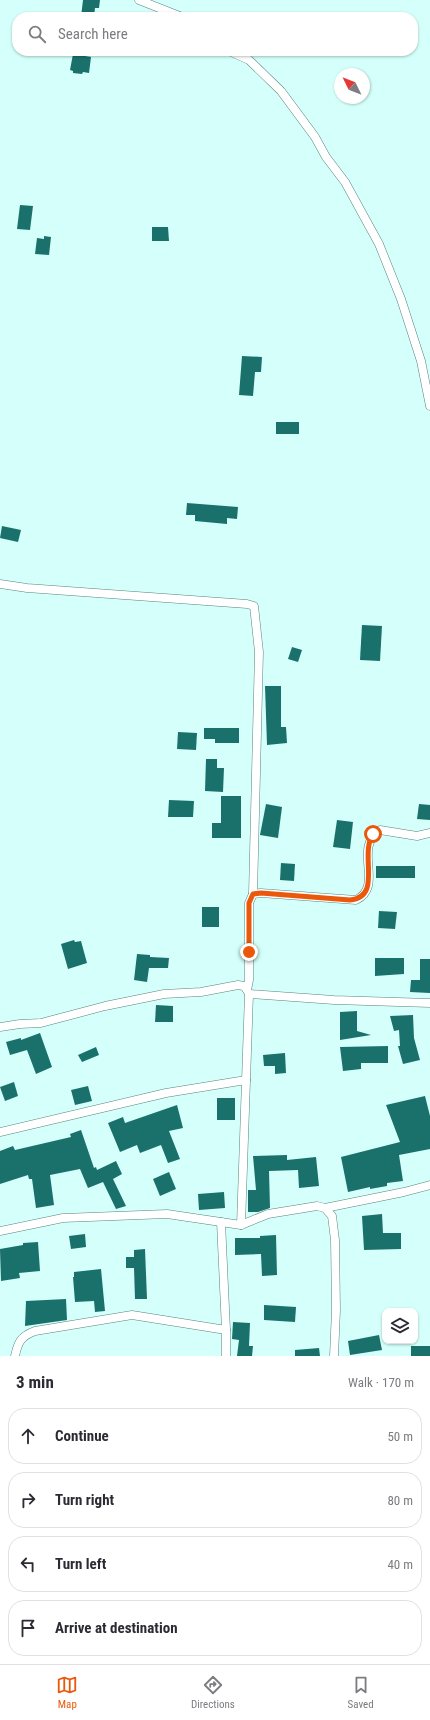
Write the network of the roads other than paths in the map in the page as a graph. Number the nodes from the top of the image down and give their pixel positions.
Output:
1 (139, 0) edge
2 (169, 12) edge
3 (240, 56) edge
4 (430, 406) edge
5 (0, 584) edge
6 (430, 833) edge
7 (253, 894) junction
8 (248, 992) junction
9 (430, 1003) edge
10 (0, 1027) edge
11 (246, 1080) junction
12 (0, 1132) edge
13 (430, 1185) edge
14 (325, 1208) junction
15 (221, 1222) junction
16 (240, 1225) junction
17 (0, 1231) edge
18 (226, 1330) junction
19 (15, 1356) edge
20 (226, 1356) edge
21 (334, 1356) edge

1 - 2 street
3 - 4 street
5 - 7 street
6 - 7 street
7 - 8 street
8 - 9 street
8 - 10 street
8 - 11 street
11 - 12 street
11 - 16 street
13 - 14 street
14 - 16 street
14 - 21 street
15 - 16 street
15 - 17 street
15 - 18 street
18 - 19 street
18 - 20 street

